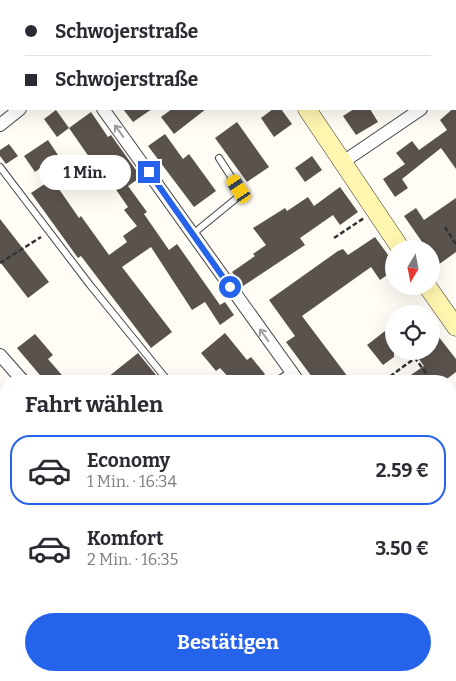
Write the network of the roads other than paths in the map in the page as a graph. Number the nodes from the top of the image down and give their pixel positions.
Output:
1 (19, 110) edge
2 (104, 110) edge
3 (308, 110) edge
4 (420, 110) edge
5 (0, 125) edge
6 (218, 158) dead end
7 (343, 162) junction
8 (0, 167) edge
9 (194, 233) junction
10 (395, 240) edge
11 (433, 295) edge
12 (456, 327) edge
13 (1, 356) edge
14 (18, 375) edge
15 (163, 375) edge
16 (288, 375) edge

1 - 5 street
9 -> 2 street
3 - 7 main road
4 - 7 street
6 - 9 lane
7 - 10 main road
8 - 15 lane
16 -> 9 street
11 - 12 main road
13 - 14 street

